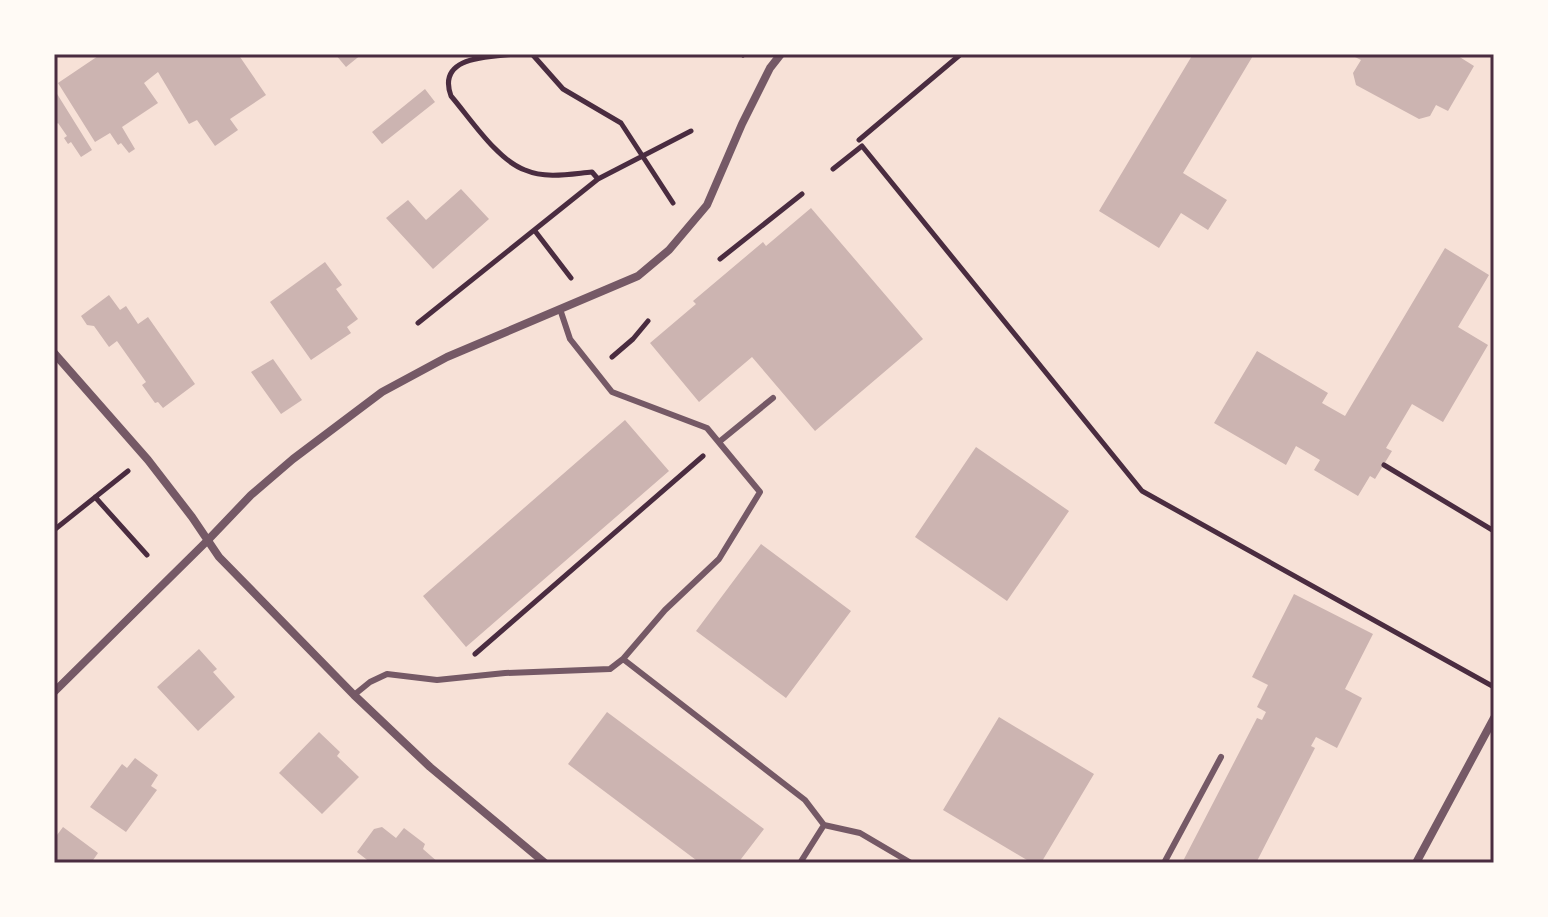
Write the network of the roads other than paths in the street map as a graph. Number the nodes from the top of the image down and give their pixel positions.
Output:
1 (781, 54) edge
2 (560, 309) junction
3 (54, 353) edge
4 (773, 398) dead end
5 (719, 442) junction
6 (208, 540) junction
7 (623, 659) junction
8 (54, 692) edge
9 (354, 695) junction
10 (1494, 718) edge
11 (1221, 757) dead end
12 (824, 825) junction
13 (545, 863) edge
14 (800, 863) edge
15 (911, 863) edge
16 (1164, 863) edge
17 (1416, 863) edge

1 - 2 street
2 - 5 lane
2 - 6 street
3 - 6 street
4 - 5 lane
5 - 7 lane
6 - 8 street
6 - 9 street
7 - 9 lane
7 - 12 lane
9 - 13 street
10 - 17 street
11 - 16 lane
12 - 14 lane
12 - 15 lane

